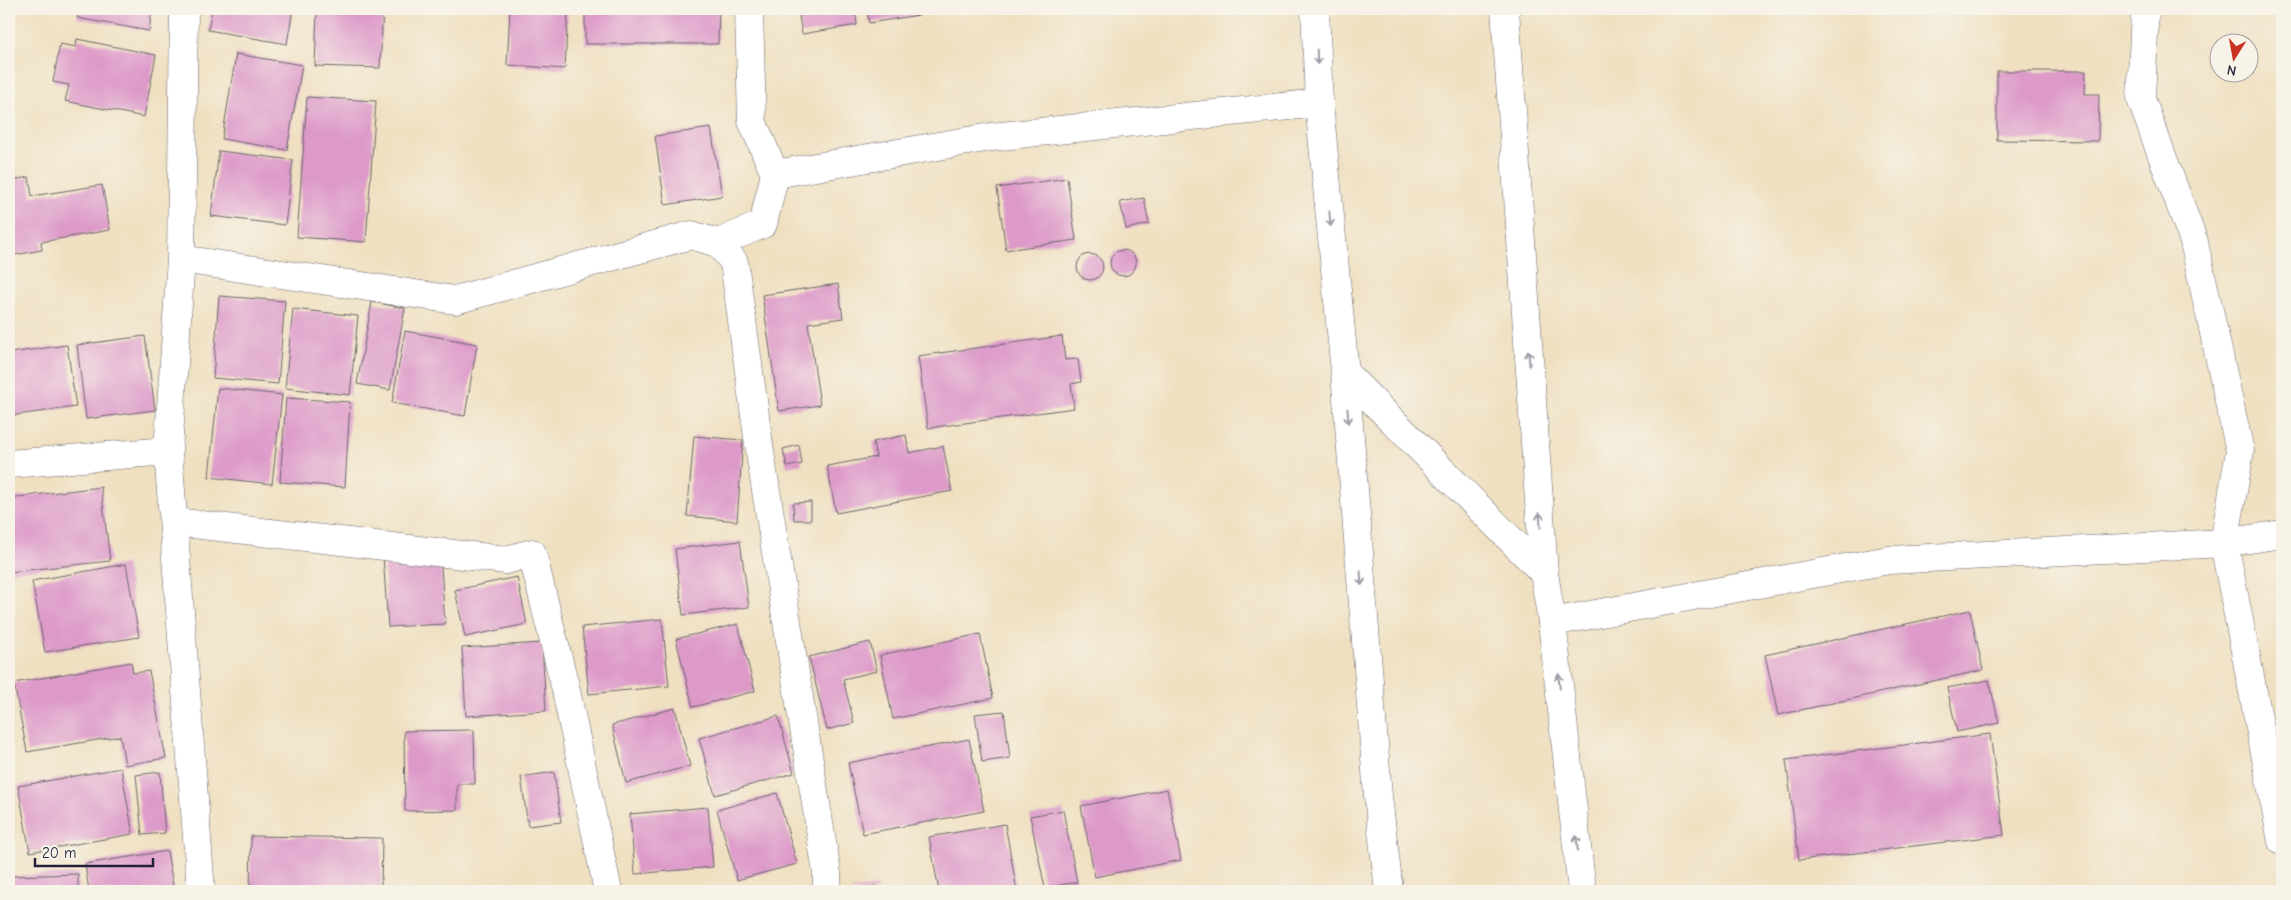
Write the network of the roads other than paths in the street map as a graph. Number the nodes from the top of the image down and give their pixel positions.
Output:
1 (184, 9) edge
2 (749, 9) edge
3 (1315, 9) edge
4 (1505, 9) edge
5 (2145, 9) edge
6 (1318, 103) junction
7 (775, 174) junction
8 (718, 243) junction
9 (181, 259) junction
10 (1345, 373) junction
11 (168, 451) junction
12 (9, 464) edge
13 (175, 522) junction
14 (2282, 534) edge
15 (2224, 544) junction
16 (1544, 573) junction
17 (1552, 622) junction
18 (2282, 841) edge
19 (201, 891) edge
20 (608, 891) edge
21 (827, 891) edge
22 (1388, 891) edge
23 (1582, 891) edge

1 - 9 main road
2 - 7 main road
3 -> 6 main road
16 -> 4 main road
5 - 15 main road
6 - 7 main road
6 -> 10 main road
7 - 8 main road
8 - 9 main road
8 - 21 main road
9 - 11 main road
10 - 16 main road
10 -> 22 main road
11 - 12 main road
11 - 13 main road
13 - 19 main road
13 - 20 main road
14 - 15 main road
15 - 17 main road
15 - 18 main road
16 - 17 main road
23 -> 17 main road

